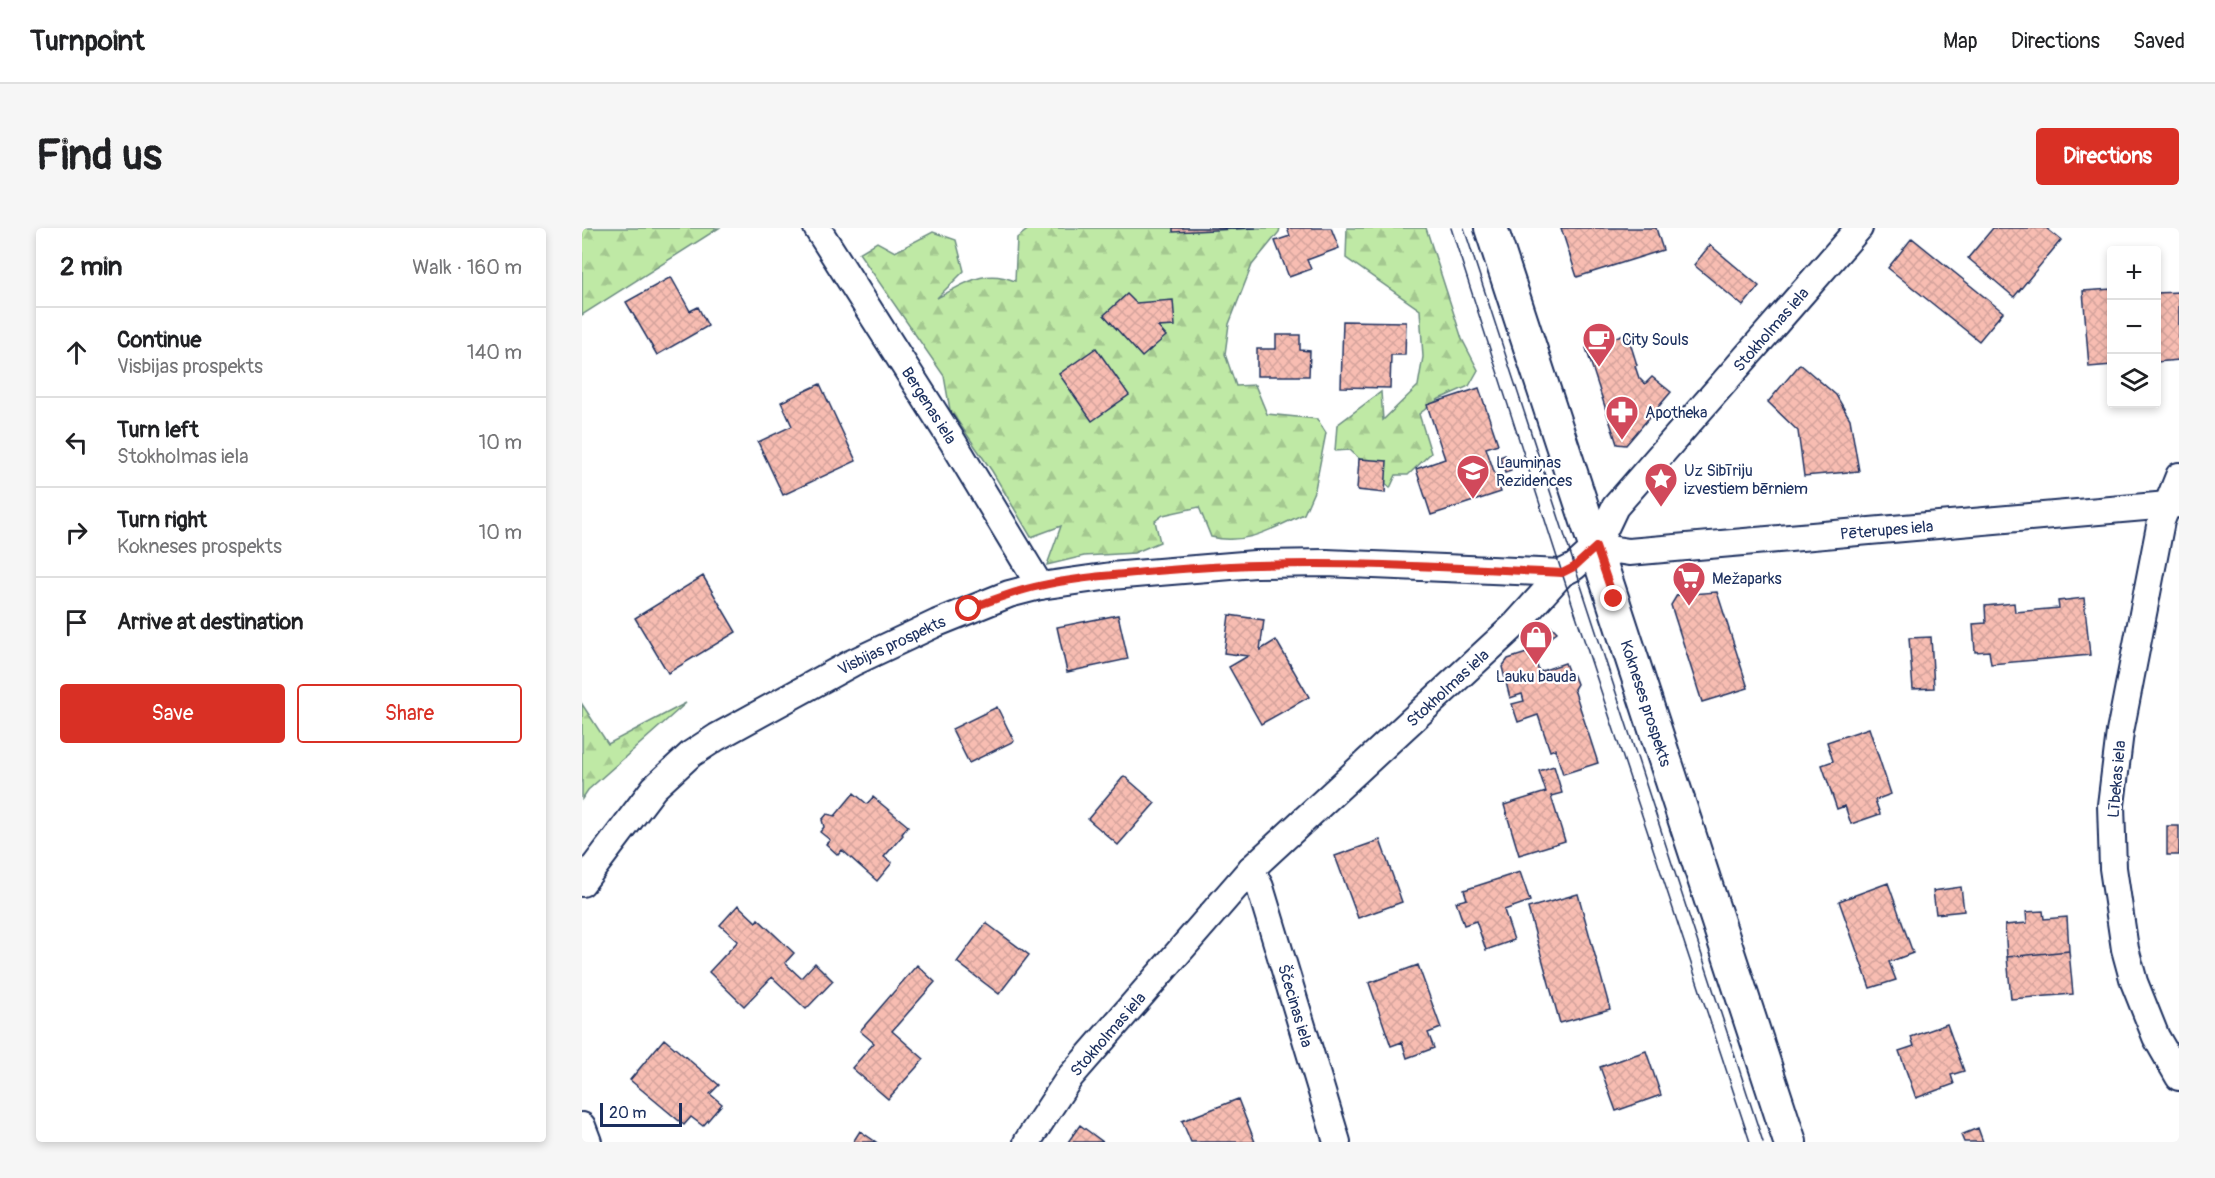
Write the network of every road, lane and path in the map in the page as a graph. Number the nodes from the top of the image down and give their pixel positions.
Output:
1 (816, 228) edge
2 (1491, 228) edge
3 (1859, 228) edge
4 (2179, 476) edge
5 (2173, 504) edge
6 (1596, 547) junction
7 (1562, 573) junction
8 (1040, 586) junction
9 (1251, 869) junction
10 (582, 883) edge
11 (2179, 1077) edge
12 (582, 1126) edge
13 (588, 1142) edge
14 (1027, 1142) edge
15 (1338, 1142) edge
16 (1790, 1142) edge

1 - 8 street, Bergenas iela
2 - 6 street, Kokneses prospekts
3 - 6 street, Stokholmas iela
4 - 5 street, Lībekas iela
5 - 6 street, Pēterupes iela
5 - 11 street, Lībekas iela
6 - 7 street, Stokholmas iela
6 - 16 street, Kokneses prospekts
7 - 8 street, Visbijas prospekts
7 - 9 street, Stokholmas iela
8 - 10 street, Visbijas prospekts
9 - 14 street, Stokholmas iela
9 - 15 street, Ščecinas iela
12 - 13 street

